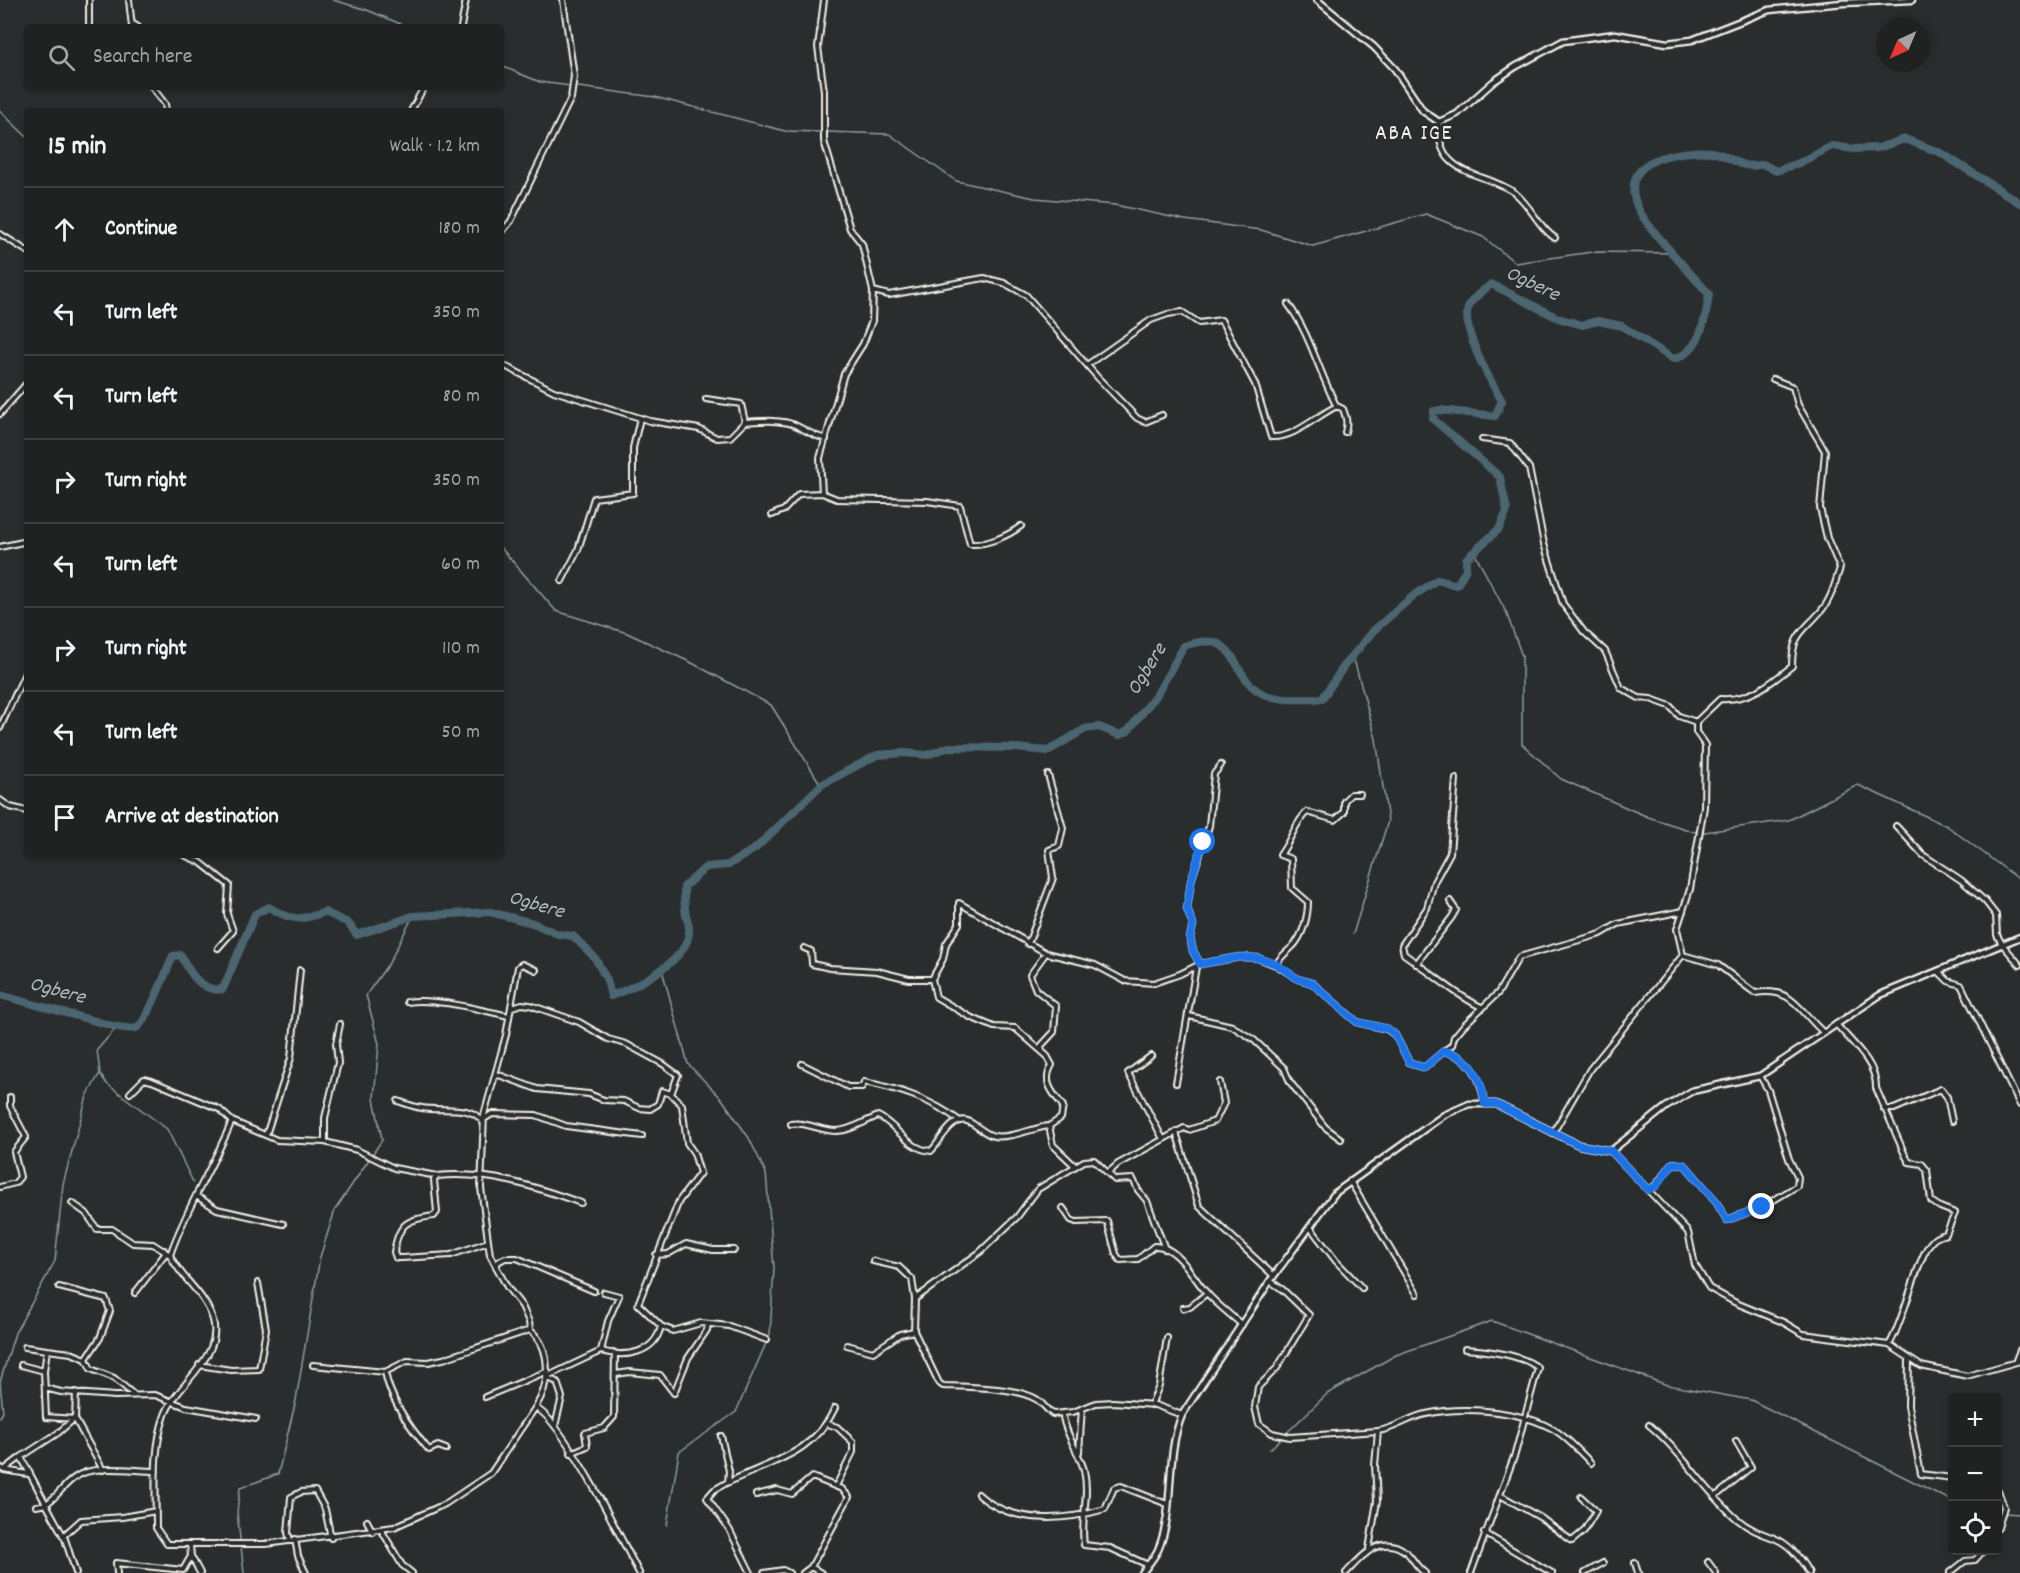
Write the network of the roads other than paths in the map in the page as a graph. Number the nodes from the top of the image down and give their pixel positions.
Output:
1 (89, 0) edge
2 (129, 0) edge
3 (466, 0) edge
4 (563, 0) edge
5 (824, 0) edge
6 (1317, 0) edge
7 (1912, 0) edge
8 (1886, 1) edge
9 (89, 24) dead end
10 (133, 24) edge
11 (462, 24) edge
12 (154, 90) edge
13 (422, 90) edge
14 (166, 108) edge
15 (413, 108) edge
16 (1439, 122) junction
17 (504, 229) edge
18 (0, 234) edge
19 (1555, 238) dead end
20 (24, 249) edge
21 (873, 291) junction
22 (1288, 304) dead end
23 (1087, 365) junction
24 (504, 366) edge
25 (1773, 379) dead end
26 (24, 386) edge
27 (705, 399) dead end
28 (1337, 406) junction
29 (0, 414) edge
30 (1162, 415) dead end
31 (640, 418) junction
32 (746, 422) junction
33 (1345, 432) dead end
34 (826, 439) junction
35 (1482, 439) dead end
36 (822, 493) junction
37 (772, 515) dead end
38 (1021, 526) dead end
39 (24, 542) edge
40 (0, 548) edge
41 (561, 581) dead end
42 (24, 676) edge
43 (1696, 722) junction
44 (0, 728) edge
45 (1221, 765) dead end
46 (1048, 775) dead end
47 (1456, 779) dead end
48 (1360, 794) dead end
49 (0, 800) edge
50 (24, 810) edge
51 (1896, 826) dead end
52 (191, 858) edge
53 (1449, 901) dead end
54 (1683, 911) junction
55 (2020, 937) edge
56 (1028, 944) junction
57 (2002, 944) junction
58 (218, 948) dead end
59 (804, 948) dead end
60 (1046, 953) junction
61 (1683, 955) junction
62 (1276, 964) junction
63 (1416, 964) junction
64 (1198, 965) junction
65 (2020, 965) edge
66 (300, 970) dead end
67 (536, 970) dead end
68 (1938, 971) junction
69 (932, 979) junction
70 (407, 1002) dead end
71 (512, 1007) junction
72 (1483, 1008) junction
73 (509, 1016) junction
74 (1189, 1016) junction
75 (340, 1024) dead end
76 (1836, 1024) junction
77 (1824, 1033) junction
78 (1444, 1051) junction
79 (1042, 1052) junction
80 (1151, 1056) dead end
81 (802, 1064) dead end
82 (494, 1076) junction
83 (1760, 1076) junction
84 (1220, 1082) dead end
85 (1176, 1083) dead end
86 (130, 1093) dead end
87 (671, 1094) junction
88 (10, 1097) dead end
89 (398, 1101) dead end
90 (1485, 1104) junction
91 (2020, 1105) edge
92 (1884, 1108) junction
93 (232, 1121) junction
94 (483, 1121) junction
95 (960, 1121) junction
96 (1952, 1121) dead end
97 (791, 1124) dead end
98 (1049, 1126) junction
99 (1176, 1132) junction
100 (1553, 1133) junction
101 (266, 1135) junction
102 (642, 1136) dead end
103 (1163, 1139) junction
104 (1341, 1139) dead end
105 (325, 1142) junction
106 (1611, 1151) junction
107 (1075, 1166) junction
108 (1108, 1173) junction
109 (482, 1175) junction
110 (437, 1176) junction
111 (1349, 1180) junction
112 (0, 1187) edge
113 (1648, 1190) junction
114 (195, 1196) junction
115 (72, 1203) dead end
116 (581, 1203) dead end
117 (1063, 1208) dead end
118 (283, 1224) dead end
119 (1310, 1227) junction
120 (488, 1242) junction
121 (164, 1249) junction
122 (1165, 1249) junction
123 (735, 1250) dead end
124 (170, 1255) junction
125 (656, 1255) junction
126 (873, 1261) dead end
127 (496, 1267) junction
128 (1274, 1276) junction
129 (1270, 1281) junction
130 (258, 1283) dead end
131 (59, 1287) dead end
132 (1362, 1288) dead end
133 (594, 1291) dead end
134 (604, 1292) dead end
135 (135, 1293) dead end
136 (1207, 1293) junction
137 (1417, 1294) dead end
138 (915, 1299) junction
139 (1183, 1308) dead end
140 (708, 1324) junction
141 (1242, 1324) junction
142 (661, 1326) junction
143 (530, 1330) junction
144 (914, 1331) junction
145 (1167, 1338) dead end
146 (766, 1340) dead end
147 (1889, 1345) junction
148 (847, 1346) dead end
149 (25, 1347) dead end
150 (1465, 1349) dead end
151 (47, 1350) junction
152 (2020, 1350) edge
153 (601, 1351) junction
154 (615, 1353) junction
155 (86, 1359) junction
156 (1909, 1360) junction
157 (2018, 1361) edge
158 (21, 1365) dead end
159 (200, 1365) junction
160 (313, 1365) dead end
161 (44, 1371) junction
162 (385, 1372) junction
163 (616, 1374) junction
164 (548, 1375) junction
165 (45, 1388) junction
166 (76, 1392) junction
167 (134, 1395) junction
168 (485, 1397) dead end
169 (171, 1402) junction
170 (1151, 1405) junction
171 (535, 1408) junction
172 (836, 1408) dead end
173 (1082, 1408) junction
174 (1063, 1413) junction
175 (1182, 1415) junction
176 (75, 1419) junction
177 (256, 1419) dead end
178 (1524, 1419) junction
179 (828, 1424) junction
180 (1649, 1425) dead end
181 (555, 1427) junction
182 (1378, 1431) junction
183 (721, 1436) dead end
184 (1736, 1441) dead end
185 (446, 1449) dead end
186 (571, 1453) junction
187 (1079, 1453) junction
188 (21, 1458) junction
189 (1592, 1463) dead end
190 (2, 1469) edge
191 (104, 1471) junction
192 (156, 1471) junction
193 (28, 1474) junction
194 (1948, 1477) edge
195 (728, 1482) junction
196 (836, 1486) junction
197 (978, 1494) dead end
198 (756, 1495) dead end
199 (1500, 1495) junction
200 (1716, 1496) junction
201 (1581, 1497) dead end
202 (46, 1504) junction
203 (1167, 1504) junction
204 (36, 1506) dead end
205 (156, 1511) junction
206 (1086, 1513) junction
207 (367, 1521) dead end
208 (382, 1531) junction
209 (373, 1532) junction
210 (1484, 1533) junction
211 (63, 1536) junction
212 (331, 1538) junction
213 (292, 1539) junction
214 (190, 1544) junction
215 (1369, 1549) junction
216 (1980, 1555) edge
217 (191, 1556) junction
218 (1708, 1562) dead end
219 (1603, 1563) dead end
220 (1635, 1563) dead end
221 (1148, 1565) junction
222 (811, 1567) junction
223 (76, 1573) edge
224 (117, 1573) edge
225 (200, 1573) edge
226 (306, 1573) edge
227 (412, 1573) edge
228 (639, 1573) edge
229 (751, 1573) edge
230 (764, 1573) edge
231 (789, 1573) edge
232 (803, 1573) edge
233 (821, 1573) edge
234 (1142, 1573) edge
235 (1346, 1573) edge
236 (1425, 1573) edge
237 (1471, 1573) edge
238 (1552, 1573) edge
239 (1585, 1573) edge
240 (1638, 1573) edge
241 (1716, 1573) edge
242 (1809, 1573) edge
243 (1950, 1573) edge

1 - 9 street
2 - 10 street
3 - 11 street
4 - 17 street
5 - 21 street
6 - 16 street
7 - 8 street
8 - 16 street
12 - 14 street
13 - 15 street
16 - 19 street
18 - 20 street
21 - 23 street
21 - 34 street
22 - 28 street
23 - 28 street
23 - 30 street
24 - 31 street
25 - 43 street
26 - 29 street
27 - 32 street
28 - 33 street
31 - 32 street
31 - 41 street
32 - 34 street
34 - 36 street
35 - 43 street
36 - 37 street
36 - 38 street
39 - 40 street
42 - 44 street
43 - 54 street
45 - 64 street
46 - 56 street
47 - 63 street
48 - 62 street
49 - 50 street
51 - 57 street
52 - 58 street
53 - 63 street
54 - 61 street
54 - 72 street
55 - 57 street
56 - 60 street
56 - 69 street
57 - 65 street
57 - 68 street
59 - 69 street
60 - 64 street
60 - 79 street
61 - 77 street
61 - 100 street
62 - 64 street
62 - 78 street
63 - 72 street
64 - 74 street
66 - 101 street
67 - 71 street
68 - 76 street
68 - 91 street
69 - 79 street
70 - 73 street
71 - 73 street
71 - 87 street
72 - 78 street
73 - 82 street
74 - 85 street
74 - 104 street
75 - 105 street
76 - 77 street
76 - 92 street
77 - 83 street
78 - 90 street
79 - 98 street
80 - 103 street
81 - 95 street
82 - 87 street
82 - 94 street
83 - 106 street
83 - 113 street
84 - 99 street
86 - 93 street
87 - 125 street
88 - 112 street
89 - 94 street
90 - 100 street
90 - 111 street
92 - 96 street
92 - 147 street
93 - 101 street
93 - 114 street
94 - 102 street
94 - 109 street
95 - 97 street
95 - 98 street
98 - 107 street
99 - 103 street
99 - 128 street
100 - 106 street
101 - 105 street
103 - 108 street
105 - 110 street
106 - 113 street
107 - 108 street
107 - 138 street
108 - 122 street
109 - 110 street
109 - 116 street
109 - 120 street
110 - 120 street
111 - 119 street
111 - 137 street
113 - 147 street
114 - 118 street
114 - 124 street
115 - 121 street
117 - 122 street
119 - 128 street
119 - 132 street
120 - 127 street
121 - 124 street
121 - 135 street
122 - 136 street
123 - 125 street
124 - 159 street
125 - 142 street
126 - 138 street
127 - 133 street
127 - 143 street
128 - 129 street
129 - 141 street
129 - 182 street
130 - 159 street
131 - 155 street
134 - 153 street
136 - 139 street
136 - 141 street
138 - 144 street
140 - 142 street
140 - 146 street
140 - 163 street
141 - 175 street
142 - 154 street
143 - 162 street
143 - 164 street
144 - 148 street
144 - 174 street
145 - 170 street
147 - 156 street
149 - 151 street
150 - 178 street
151 - 155 street
151 - 161 street
152 - 157 street
153 - 154 street
153 - 164 street
154 - 163 street
155 - 167 street
156 - 157 street
156 - 194 street
158 - 161 street
159 - 169 street
160 - 162 street
161 - 165 street
162 - 185 street
163 - 186 street
164 - 168 street
164 - 171 street
164 - 181 street
165 - 166 street
165 - 176 street
166 - 167 street
166 - 176 street
167 - 169 street
169 - 177 street
169 - 192 street
170 - 173 street
170 - 175 street
171 - 181 street
171 - 208 street
172 - 179 street
173 - 174 street
173 - 187 street
174 - 187 street
175 - 203 street
176 - 188 street
176 - 191 street
178 - 182 street
178 - 189 street
178 - 199 street
179 - 195 street
179 - 196 street
180 - 200 street
181 - 186 street
182 - 215 street
183 - 195 street
184 - 200 street
186 - 228 street
187 - 206 street
188 - 190 street
188 - 193 street
190 - 193 street
191 - 192 street
191 - 202 street
192 - 205 street
193 - 202 street
195 - 229 street
196 - 198 street
196 - 222 street
197 - 206 street
199 - 201 street
199 - 210 street
200 - 242 street
202 - 204 street
202 - 211 street
203 - 206 street
203 - 221 street
205 - 211 street
205 - 214 street
206 - 221 street
207 - 209 street
208 - 209 street
208 - 227 street
209 - 212 street
210 - 237 street
210 - 238 street
211 - 223 street
212 - 213 street
212 - 213 street
213 - 214 street
213 - 226 street
214 - 217 street
215 - 235 street
215 - 236 street
216 - 243 street
217 - 224 street
217 - 225 street
218 - 241 street
219 - 239 street
220 - 240 street
221 - 234 street
222 - 232 street
222 - 233 street
230 - 231 street

